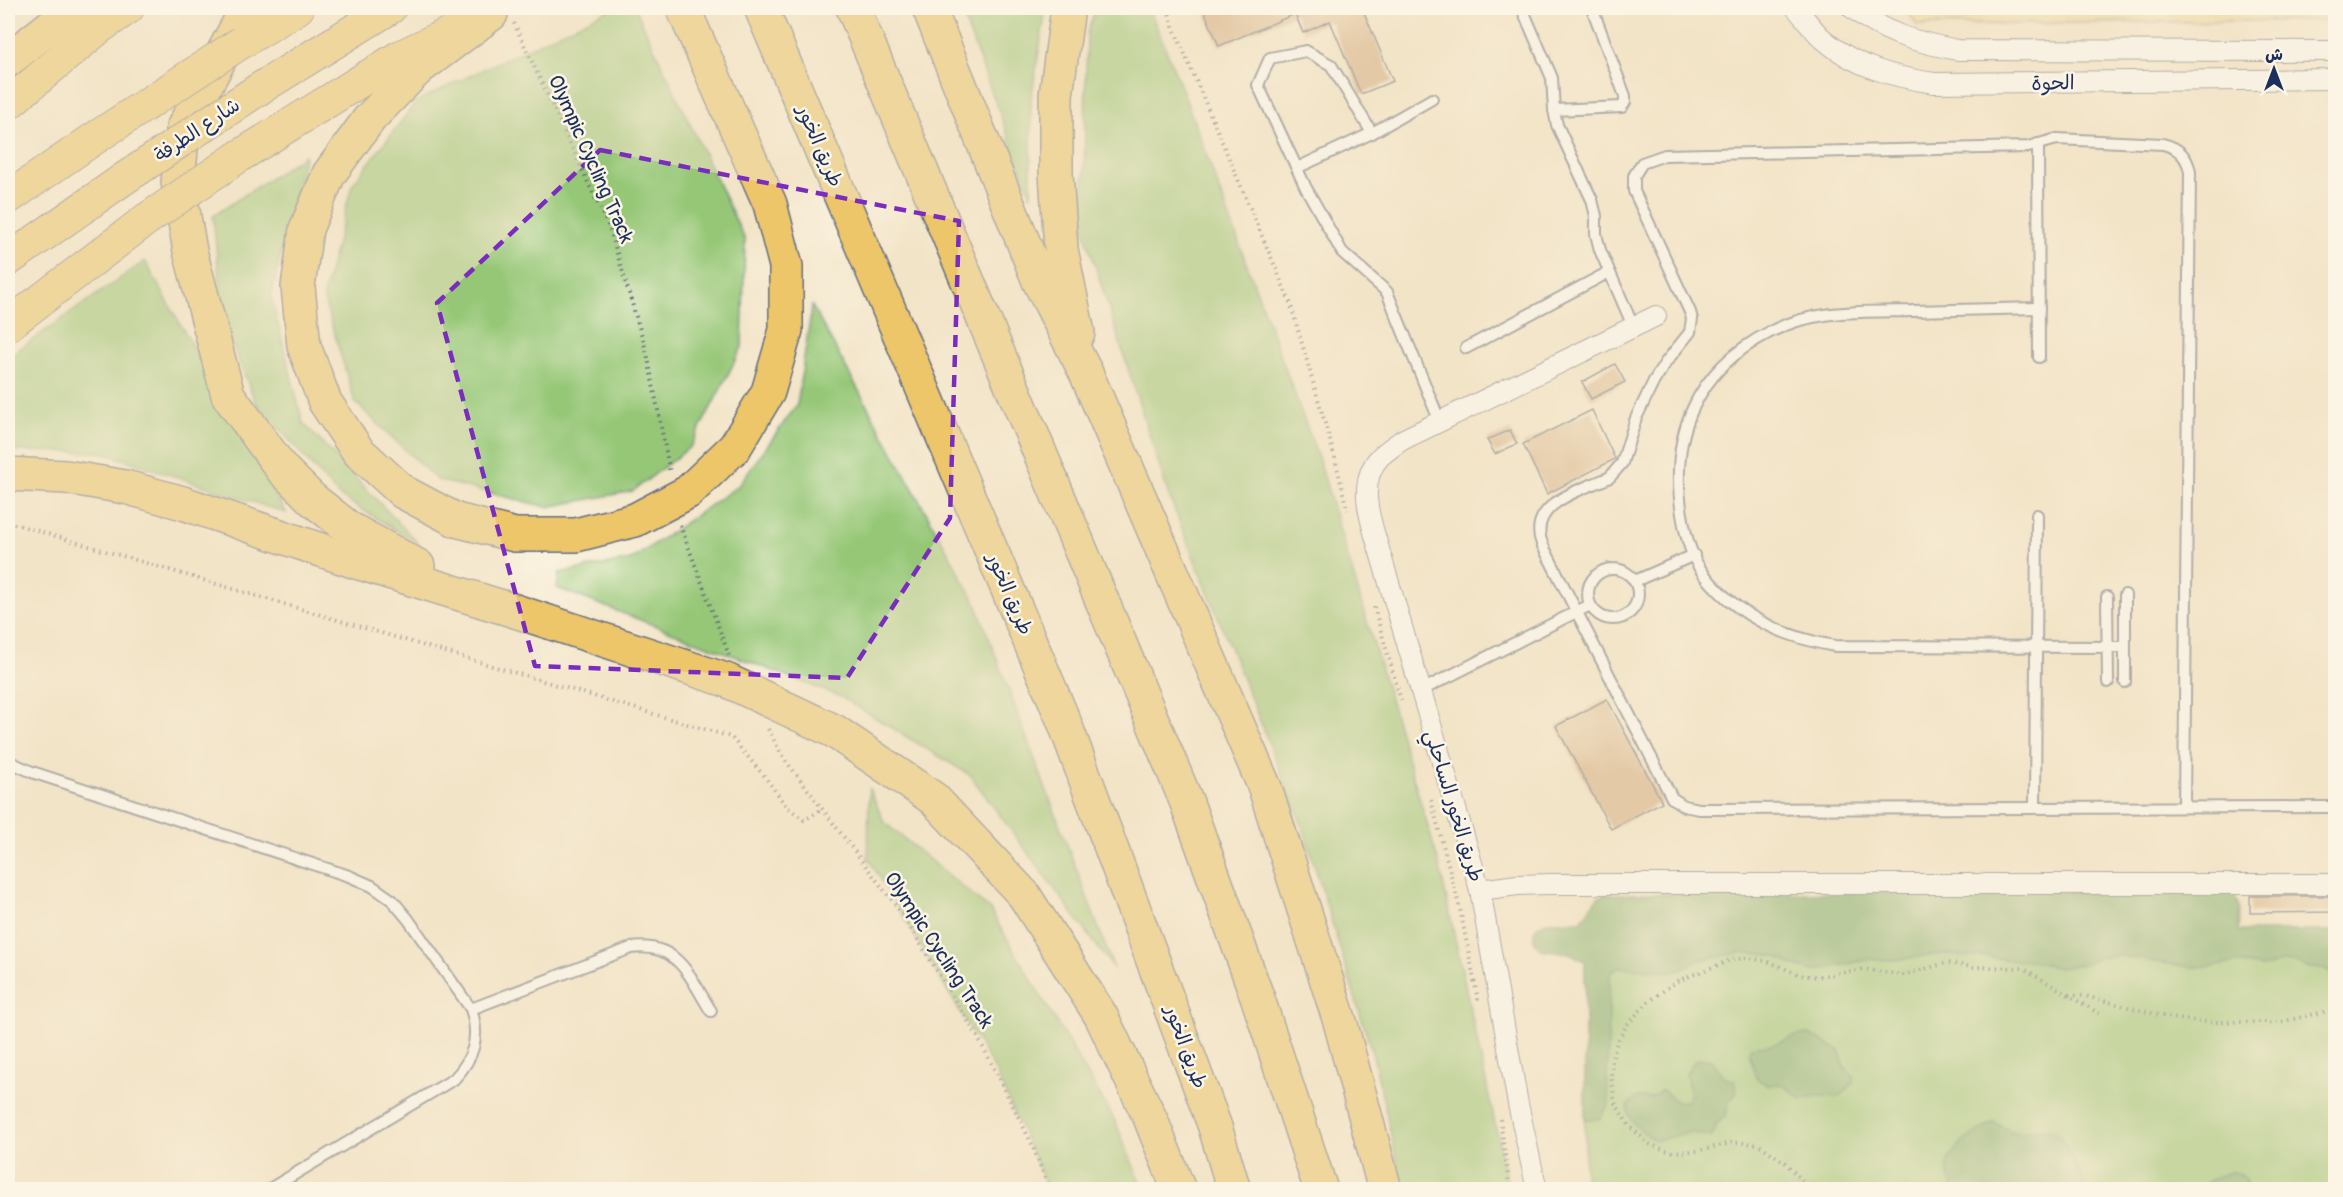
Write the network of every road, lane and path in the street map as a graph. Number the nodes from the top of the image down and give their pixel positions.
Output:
1 (74, 8) edge
2 (128, 8) edge
3 (247, 8) edge
4 (298, 8) edge
5 (390, 8) edge
6 (682, 8) edge
7 (761, 8) edge
8 (854, 8) edge
9 (929, 8) edge
10 (1068, 8) edge
11 (1168, 8) edge
12 (1522, 8) edge
13 (1592, 8) edge
14 (1796, 8) edge
15 (1852, 8) edge
16 (503, 14) edge
17 (2336, 51) edge
18 (8, 60) edge
19 (2336, 79) edge
20 (1432, 99) dead end
21 (8, 104) edge
22 (1554, 110) junction
23 (1372, 133) junction
24 (2038, 144) junction
25 (1297, 168) junction
26 (8, 198) edge
27 (8, 260) edge
28 (1610, 272) junction
29 (2039, 308) junction
30 (1656, 316) dead end
31 (8, 325) edge
32 (1633, 326) junction
33 (1466, 348) dead end
34 (2039, 357) dead end
35 (1086, 373) junction
36 (1440, 422) junction
37 (8, 474) edge
38 (670, 477) dead end
39 (1347, 512) dead end
40 (2037, 515) dead end
41 (678, 517) dead end
42 (8, 522) edge
43 (1694, 555) junction
44 (1635, 581) junction
45 (2125, 595) dead end
46 (2107, 597) dead end
47 (1372, 602) dead end
48 (1590, 605) junction
49 (513, 610) junction
50 (1577, 612) junction
51 (2036, 647) junction
52 (2107, 647) junction
53 (2125, 647) junction
54 (734, 665) dead end
55 (2108, 682) dead end
56 (2125, 682) dead end
57 (1420, 691) junction
58 (1402, 702) dead end
59 (764, 721) dead end
60 (8, 761) edge
61 (1428, 790) dead end
62 (2035, 807) junction
63 (2184, 807) junction
64 (2336, 808) edge
65 (821, 810) junction
66 (2336, 884) edge
67 (1479, 890) junction
68 (2068, 995) junction
69 (1478, 1000) dead end
70 (471, 1009) junction
71 (2336, 1009) edge
72 (711, 1011) dead end
73 (2103, 1016) dead end
74 (1499, 1113) dead end
75 (268, 1190) edge
76 (1050, 1190) edge
77 (1179, 1190) edge
78 (1234, 1190) edge
79 (1321, 1190) edge
80 (1385, 1190) edge
81 (1510, 1190) edge
82 (1537, 1190) edge
83 (1810, 1190) edge

1 - 18 highway
2 - 21 main road
3 - 49 highway
4 - 26 main road, bridge
5 - 27 main road, شارع الطرفة, bridge
6 - 16 highway
7 - 78 highway, طريق الخور
8 - 79 highway
9 - 35 highway
10 - 35 highway
11 - 39 path
12 - 22 lane
13 - 22 lane
14 - 19 street, الحوة
15 - 17 street, الحوة
16 - 31 main road, bridge
16 - 38 path, Olympic Cycling Track
20 - 23 lane
22 - 28 lane
23 - 25 lane
23 - 25 lane
24 - 29 lane
24 - 50 lane
24 - 63 lane
25 - 36 lane
28 - 32 lane
28 - 33 lane
29 - 34 lane
29 - 43 lane
30 - 32 street, طريق الخور الساحلي
32 - 36 street, طريق الخور الساحلي
35 - 80 highway
36 - 57 street, طريق الخور الساحلي
37 - 49 highway
40 - 51 lane
41 - 54 path
42 - 65 path
43 - 44 lane
43 - 51 lane
44 - 48 lane
44 - 48 lane
45 - 53 lane
46 - 52 lane
47 - 58 path
48 - 50 lane
49 - 77 highway
50 - 57 lane
50 - 62 lane
51 - 52 lane
51 - 62 lane
52 - 53 lane
52 - 55 lane
53 - 56 lane
57 - 67 street, طريق الخور الساحلي
59 - 65 path, Olympic Cycling Track
60 - 70 lane
61 - 69 path
62 - 63 lane
63 - 64 lane
65 - 76 path, Olympic Cycling Track
66 - 67 street
67 - 82 street, طريق الخور الساحلي
68 - 71 path
68 - 73 path
68 - 83 path
70 - 72 lane
70 - 75 lane
74 - 81 path

